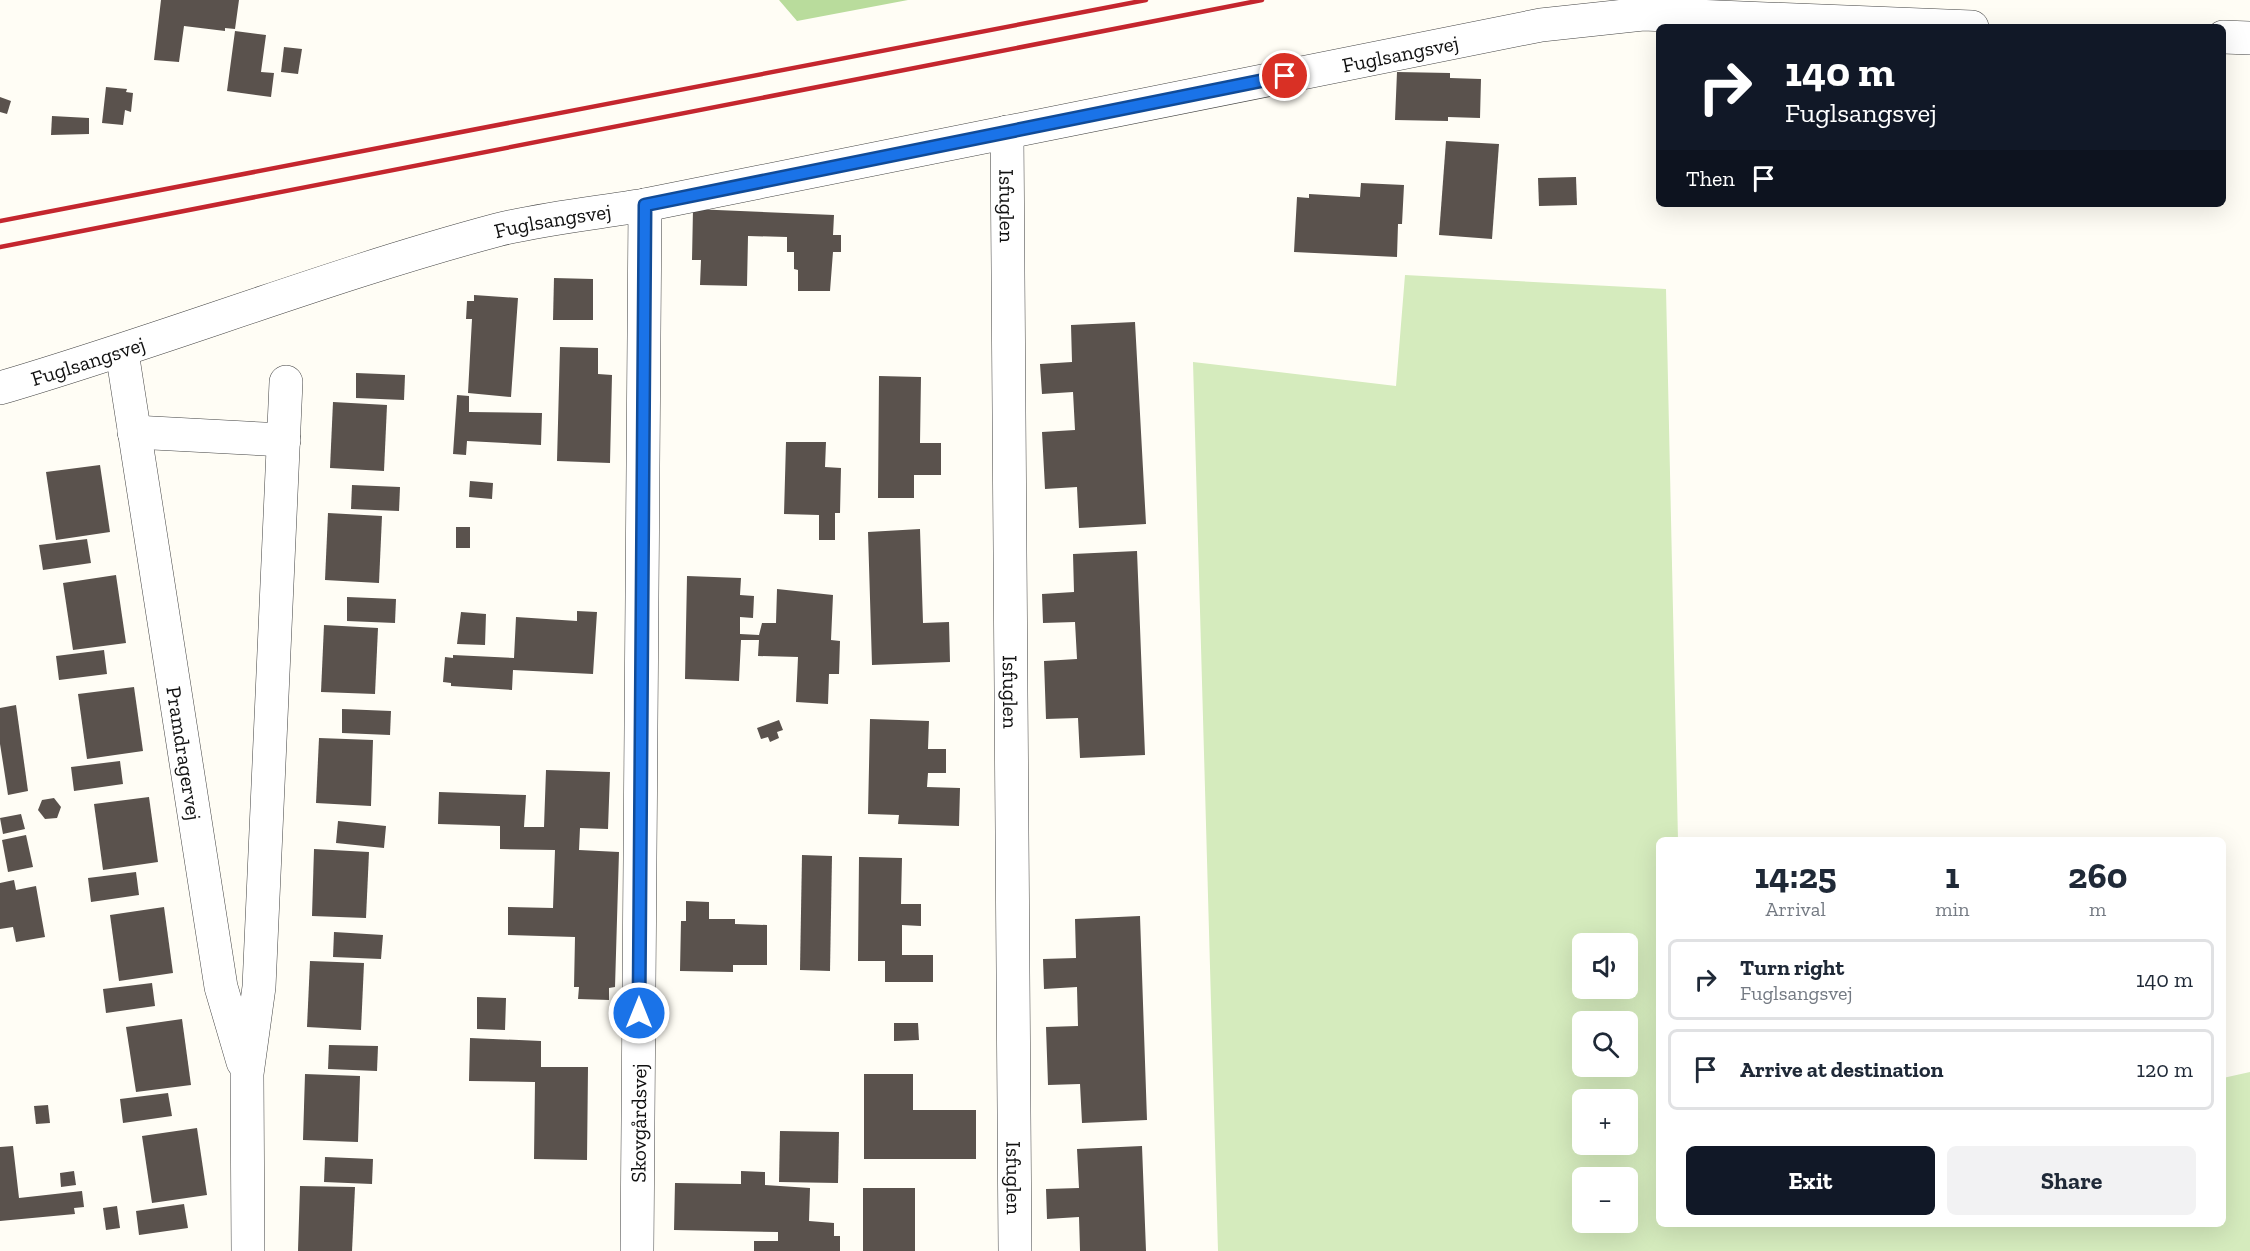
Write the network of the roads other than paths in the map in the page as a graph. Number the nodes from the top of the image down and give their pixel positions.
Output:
1 (1896, 24) edge
2 (2226, 37) edge
3 (2250, 38) edge
4 (1007, 132) junction
5 (645, 205) junction
6 (122, 352) junction
7 (286, 381) dead end
8 (0, 388) edge
9 (134, 432) junction
10 (284, 440) junction
11 (247, 1074) junction
12 (248, 1251) edge
13 (637, 1251) edge
14 (1015, 1251) edge

1 - 4 street, Fuglsangsvej
2 - 3 street
4 - 5 street, Fuglsangsvej
4 - 14 street, Isfuglen
5 - 6 street, Fuglsangsvej
5 - 13 street, Skovgårdsvej
6 - 8 street, Fuglsangsvej
6 - 9 street, Pramdragervej
7 - 10 street, Pramdragervej
9 - 10 street
9 - 11 street, Pramdragervej
10 - 11 street, Pramdragervej
11 - 12 street, Pramdragervej

